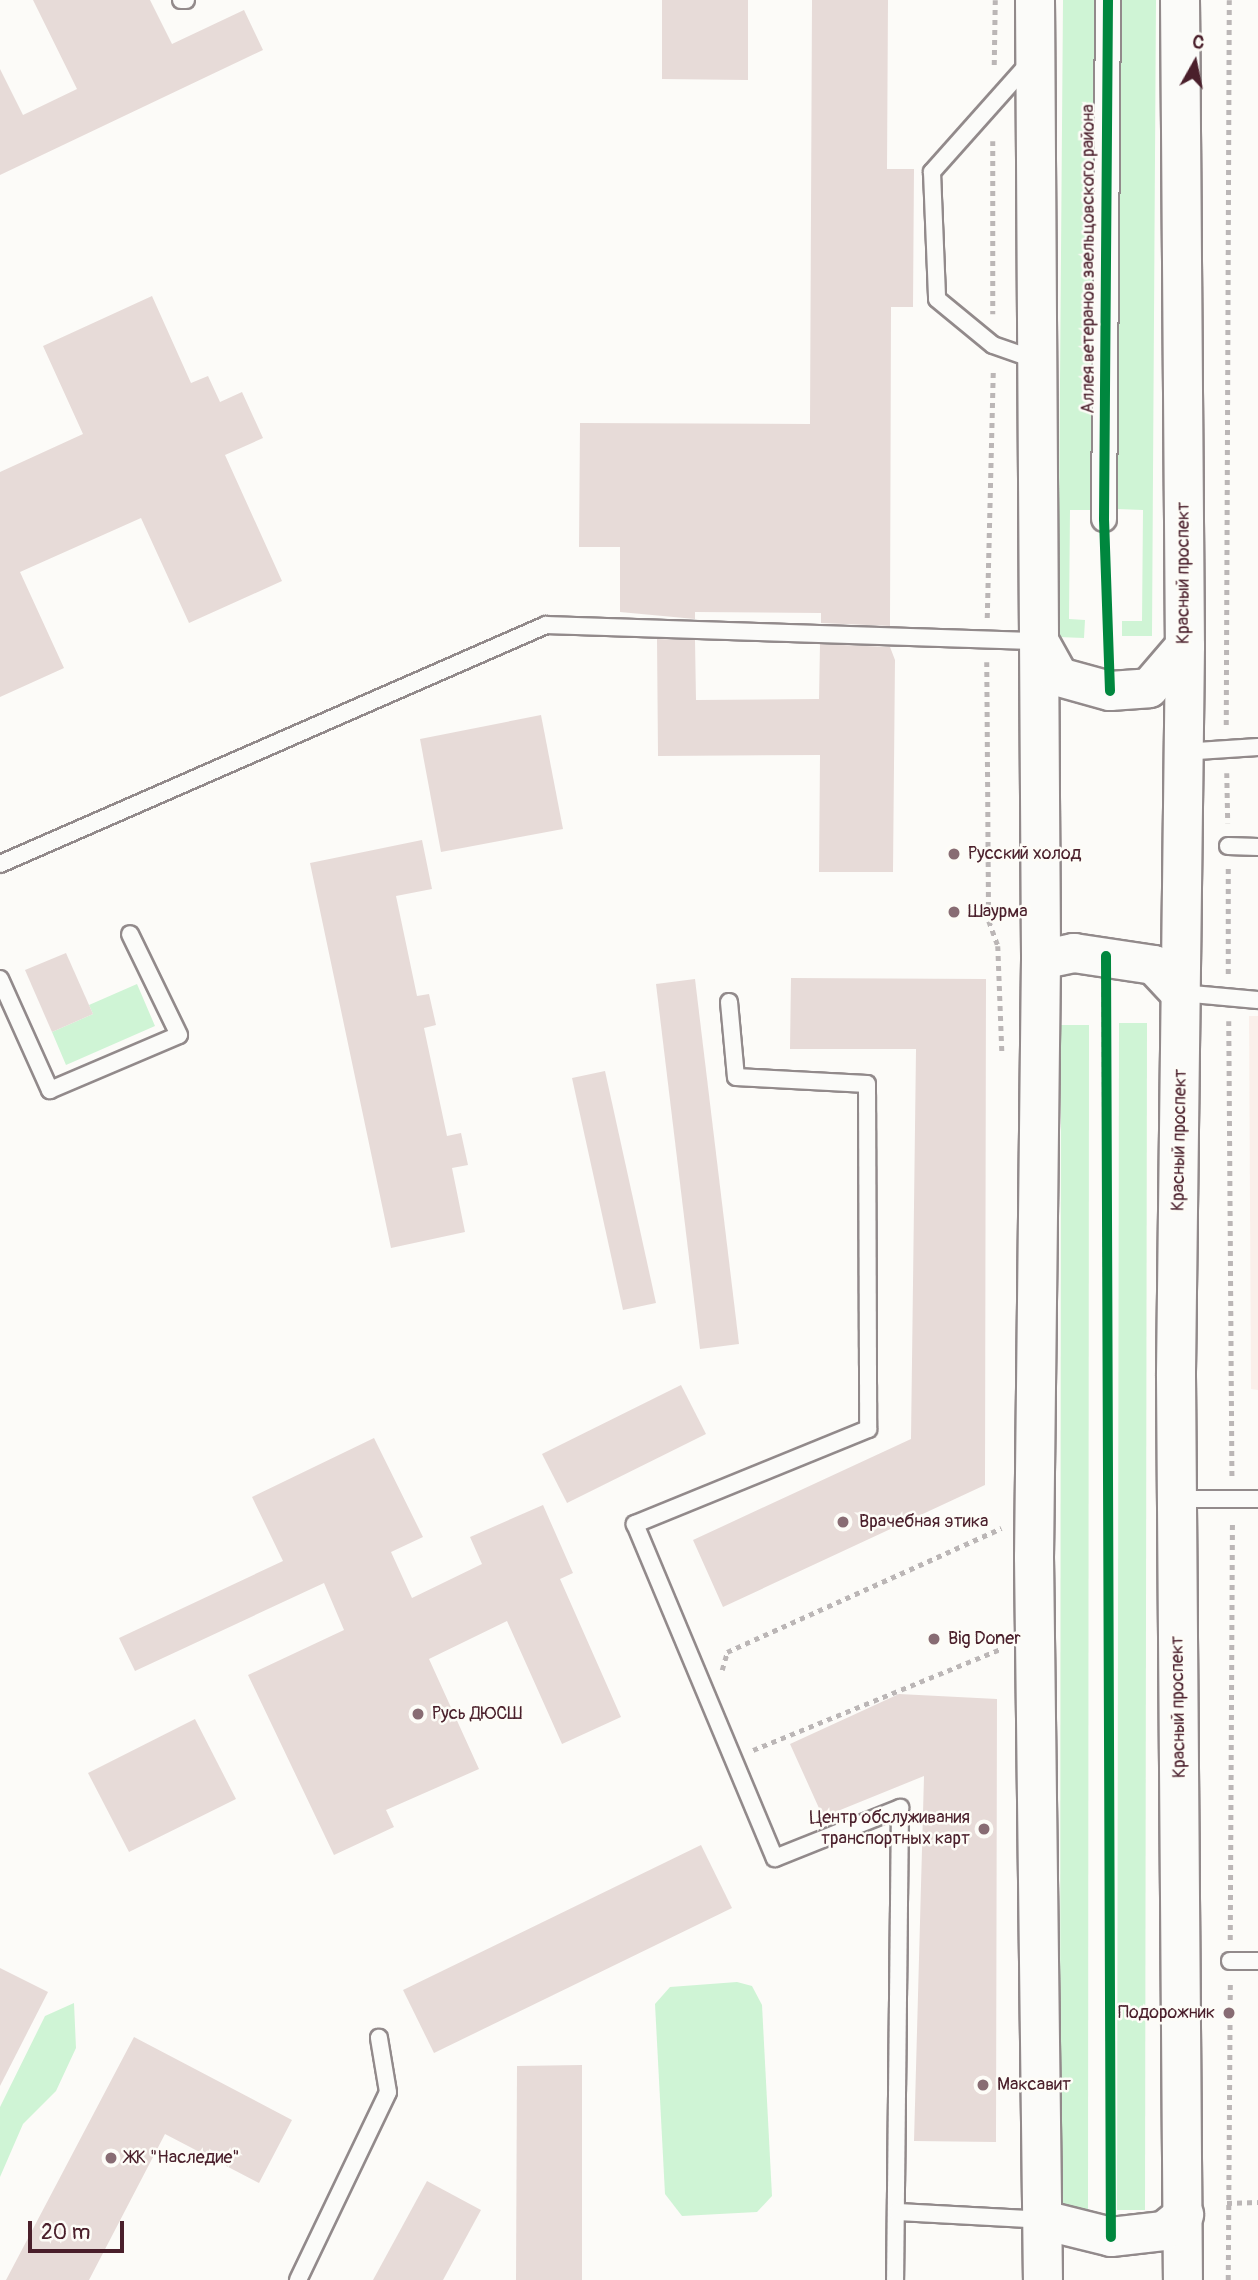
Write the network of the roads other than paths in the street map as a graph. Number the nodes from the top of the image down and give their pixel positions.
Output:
1 (1035, 0) edge
2 (1108, 0) edge
3 (1180, 0) edge
4 (1034, 57) junction
5 (1038, 360) junction
6 (1104, 519) road end
7 (1039, 641) junction
8 (1185, 646) junction
9 (1258, 747) edge
10 (1179, 752) junction
11 (1228, 846) road end
12 (1258, 847) edge
13 (0, 864) edge
14 (130, 934) dead end
15 (1041, 960) junction
16 (0, 979) edge
17 (1179, 992) junction
18 (1258, 1000) edge
19 (729, 1002) dead end
20 (1177, 1499) junction
21 (1258, 1499) edge
22 (1230, 1961) road end
23 (1258, 1961) edge
24 (379, 2038) dead end
25 (897, 2212) junction
26 (1184, 2215) junction
27 (1043, 2220) junction
28 (298, 2280) edge
29 (895, 2280) edge
30 (1043, 2280) edge
31 (1183, 2280) edge

1 - 4 main road
2 - 6 street, Аллея ветеранов заельцовского района
3 - 8 main road, Красный проспект
4 - 5 main road
4 - 5 lane
5 - 7 main road
7 - 8 main road
7 - 13 lane
7 - 15 main road
8 - 10 main road, Красный проспект
9 - 10 lane
10 - 17 main road, Красный проспект
11 - 12 lane
14 - 16 lane
15 - 17 main road
15 - 27 main road
17 - 18 lane
17 - 20 main road, Красный проспект
19 - 25 lane
20 - 21 lane
20 - 26 main road, Красный проспект
22 - 23 lane
24 - 28 lane
25 - 27 lane
25 - 29 lane
26 - 27 main road
26 - 31 main road, Красный проспект
27 - 30 main road

